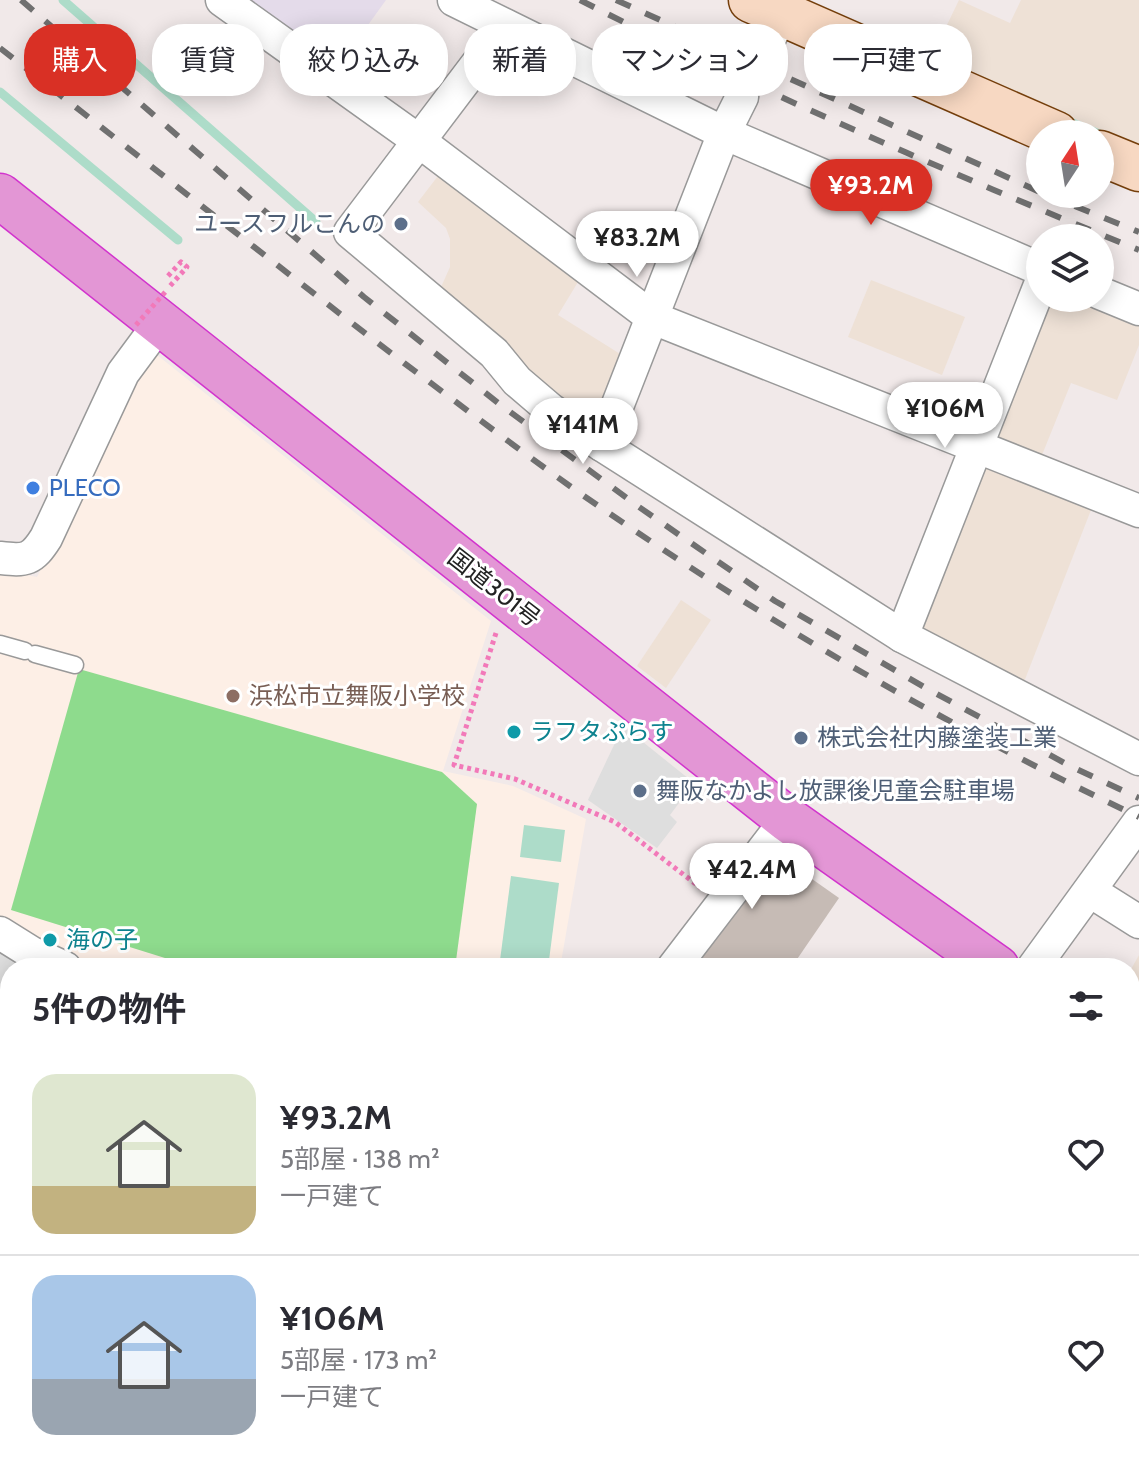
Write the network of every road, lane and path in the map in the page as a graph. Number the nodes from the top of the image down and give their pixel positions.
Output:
1 (222, 0) edge
2 (454, 0) edge
3 (771, 16) edge
4 (502, 24) edge
5 (576, 60) edge
6 (464, 82) edge
7 (742, 97) tunnel mouth
8 (1026, 122) edge
9 (724, 133) junction
10 (419, 141) junction
11 (1114, 159) edge
12 (1139, 169) edge
13 (0, 196) edge
14 (1026, 263) edge
15 (168, 276) dead end
16 (1114, 299) edge
17 (1139, 309) edge
18 (1029, 312) edge
19 (154, 313) junction
20 (653, 318) junction
21 (602, 445) junction
22 (977, 446) junction
23 (1139, 511) edge
24 (0, 558) edge
25 (502, 626) dead end
26 (902, 636) junction
27 (0, 644) edge
28 (75, 665) dead end
29 (1139, 759) edge
30 (787, 819) junction
31 (1139, 822) edge
32 (1090, 891) junction
33 (722, 904) junction
34 (1139, 922) edge
35 (0, 933) edge
36 (43, 958) edge
37 (681, 958) edge
38 (983, 958) edge
39 (1040, 958) edge

1 - 10 street
2 - 4 street
3 - 8 street
5 - 9 street
6 - 10 street
7 - 9 street
9 - 14 street
9 - 20 street
10 - 20 street
10 - 21 street
11 - 12 street
13 - 19 highway, 国道301号
15 - 19 path
16 - 17 street
18 - 22 street
19 - 24 street
19 - 30 highway, 国道301号
20 - 21 street
20 - 22 street
21 - 26 street
22 - 23 street
22 - 26 street
25 - 33 path
26 - 29 street
27 - 28 lane
30 - 33 street
30 - 38 highway, 国道301号
31 - 32 street
32 - 34 street
32 - 39 street
33 - 37 street
35 - 36 street

